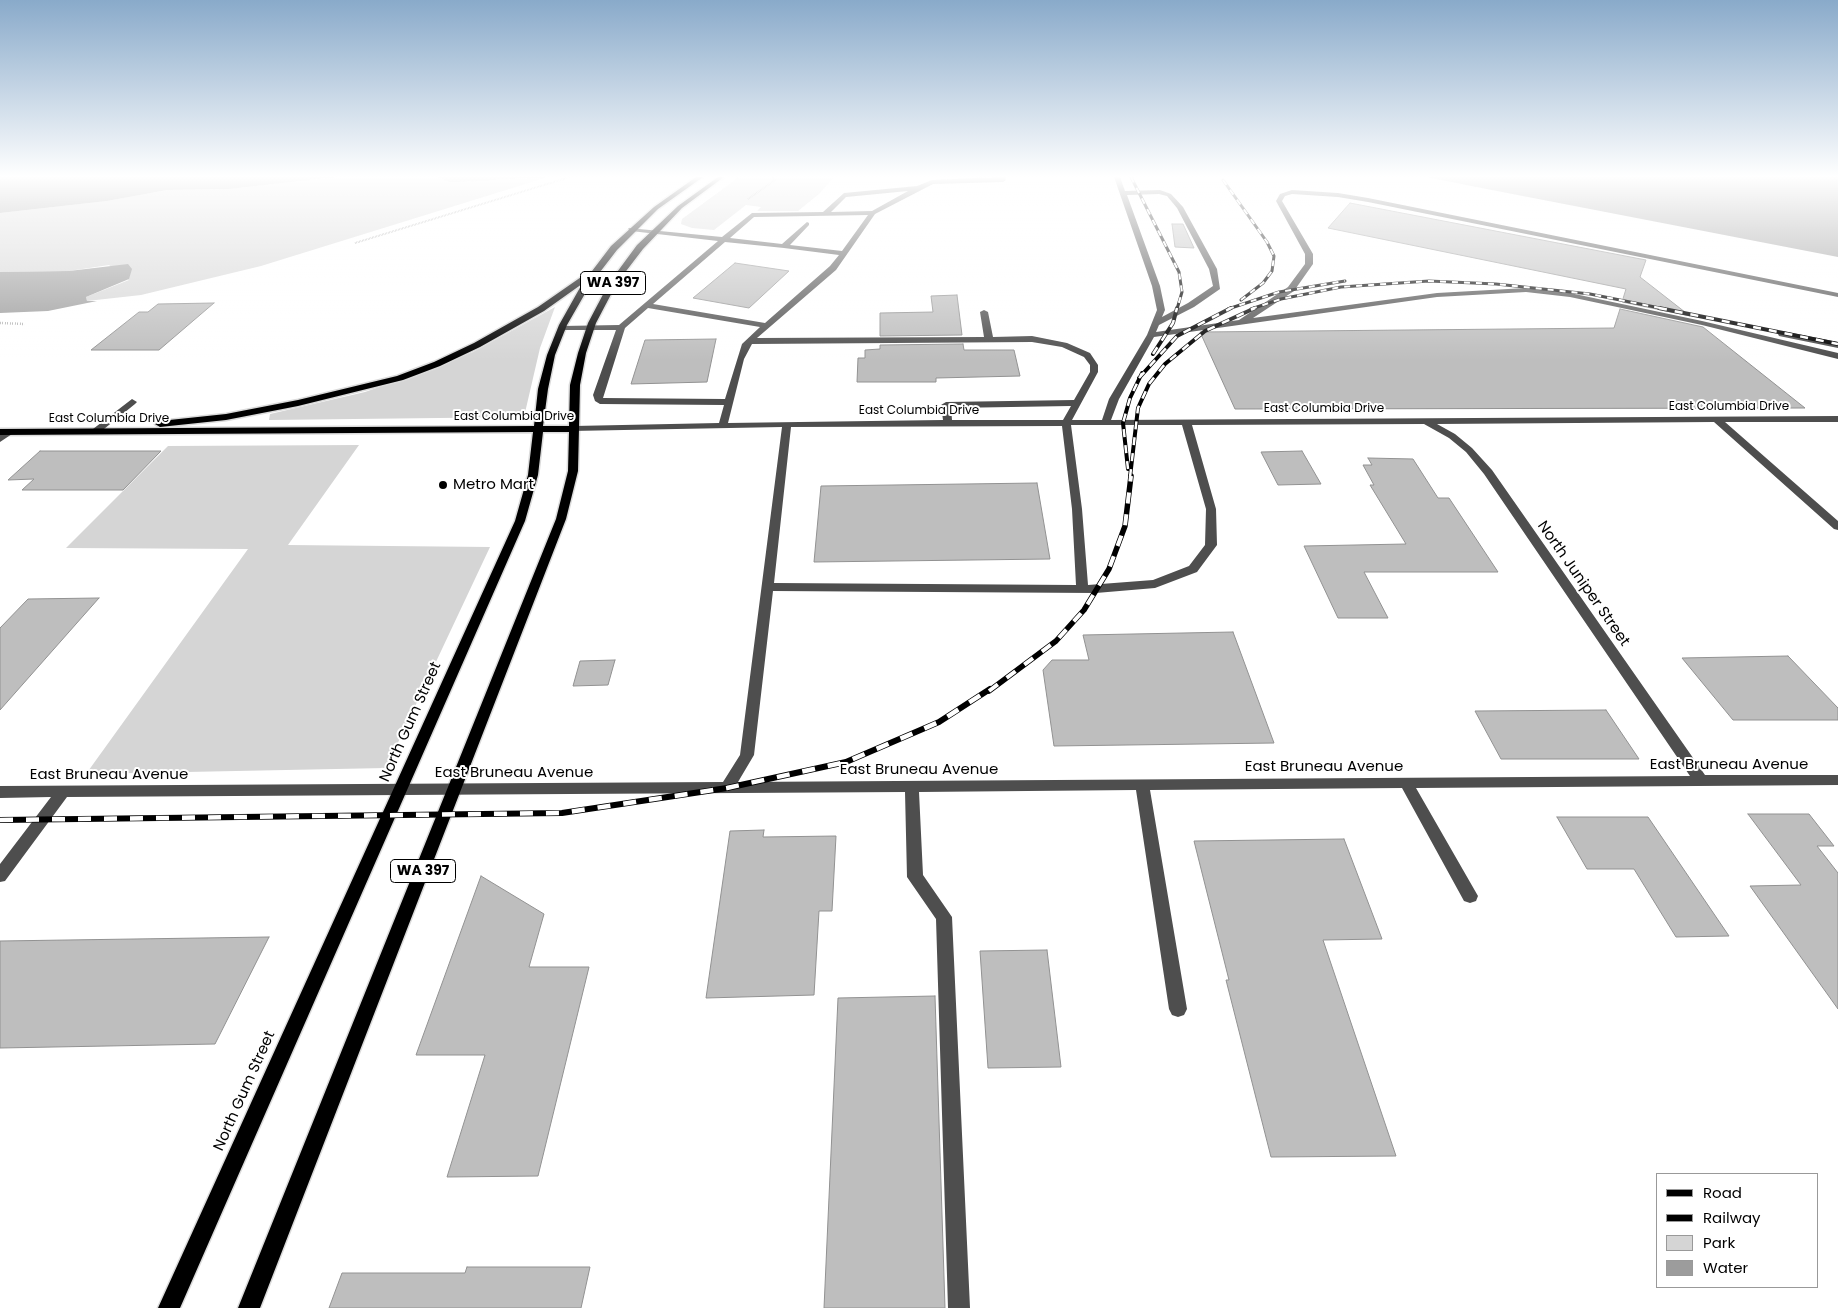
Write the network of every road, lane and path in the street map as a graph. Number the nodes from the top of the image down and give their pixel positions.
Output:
1 (370, 238) edge
2 (624, 238) edge
3 (649, 238) edge
4 (717, 238) edge
5 (792, 238) edge
6 (855, 238) edge
7 (1139, 238) edge
8 (1197, 238) edge
9 (1300, 238) edge
10 (1556, 238) edge
11 (726, 239) junction
12 (354, 243) dead end
13 (784, 246) junction
14 (844, 253) junction
15 (594, 272) junction
16 (1526, 290) junction
17 (1838, 295) edge
18 (647, 305) junction
19 (984, 312) dead end
20 (1242, 322) junction
21 (0, 323) edge
22 (1157, 323) junction
23 (25, 324) dead end
24 (766, 326) junction
25 (621, 327) junction
26 (562, 328) junction
27 (590, 328) junction
28 (1151, 335) junction
29 (989, 339) junction
30 (749, 341) junction
31 (1838, 345) edge
32 (1838, 356) edge
33 (132, 402) dead end
34 (729, 402) junction
35 (1076, 403) junction
36 (1838, 419) edge
37 (1717, 420) junction
38 (1425, 421) junction
39 (1105, 422) junction
40 (1186, 422) junction
41 (948, 423) junction
42 (1066, 423) junction
43 (723, 424) junction
44 (787, 424) junction
45 (538, 429) junction
46 (574, 429) junction
47 (96, 431) junction
48 (4, 432) edge
49 (0, 439) edge
50 (1838, 527) edge
51 (767, 587) junction
52 (1082, 589) junction
53 (1838, 780) edge
54 (1700, 781) junction
55 (1406, 783) junction
56 (1142, 785) junction
57 (912, 786) junction
58 (727, 788) junction
59 (455, 789) junction
60 (401, 790) junction
61 (0, 792) edge
62 (63, 792) junction
63 (0, 876) edge
64 (1470, 896) dead end
65 (1178, 1009) dead end
66 (169, 1308) edge
67 (249, 1308) edge
68 (959, 1308) edge

1 - 12 path
2 - 15 main road, North Gum Street / WA 397
3 - 27 main road, WA 397
4 - 11 street
5 - 13 street
6 - 14 street
7 - 22 street
8 - 22 street
9 - 20 street
10 - 17 street
11 - 13 street
11 - 18 street
13 - 14 street
14 - 24 street
15 - 26 main road, North Gum Street / WA 397
15 - 47 main road
16 - 20 street
16 - 31 street
16 - 32 street
18 - 24 street
18 - 25 street
19 - 29 street
20 - 28 street
21 - 23 path
22 - 28 street
24 - 30 street
25 - 27 street
25 - 34 street
26 - 27 street
26 - 45 main road, North Gum Street / WA 397
27 - 46 main road, WA 397
28 - 39 street
29 - 30 street
29 - 35 street
30 - 34 street
33 - 47 street
34 - 43 street
35 - 41 street
35 - 42 street
36 - 37 street, East Columbia Drive
37 - 38 street, East Columbia Drive
37 - 50 street
38 - 40 street, East Columbia Drive
38 - 54 street, North Juniper Street
39 - 40 street, East Columbia Drive
39 - 42 street, East Columbia Drive
40 - 52 street
41 - 42 street, East Columbia Drive
41 - 44 street, East Columbia Drive
42 - 52 street
43 - 44 street, East Columbia Drive
43 - 46 street, East Columbia Drive
44 - 51 street
45 - 46 main road, East Columbia Drive
45 - 47 main road, East Columbia Drive
45 - 60 main road, North Gum Street / WA 397
46 - 59 main road, WA 397
47 - 48 main road, East Columbia Drive
48 - 49 street
51 - 52 street
51 - 58 street
53 - 54 street, East Bruneau Avenue
54 - 55 street, East Bruneau Avenue
55 - 56 street, East Bruneau Avenue
55 - 64 street
56 - 57 street, East Bruneau Avenue
56 - 65 street
57 - 58 street, East Bruneau Avenue
57 - 68 street
58 - 59 street, East Bruneau Avenue
59 - 60 street, East Bruneau Avenue
59 - 67 main road, WA 397
60 - 62 street, East Bruneau Avenue
60 - 66 main road, North Gum Street / WA 397
61 - 62 street, East Bruneau Avenue
62 - 63 street

